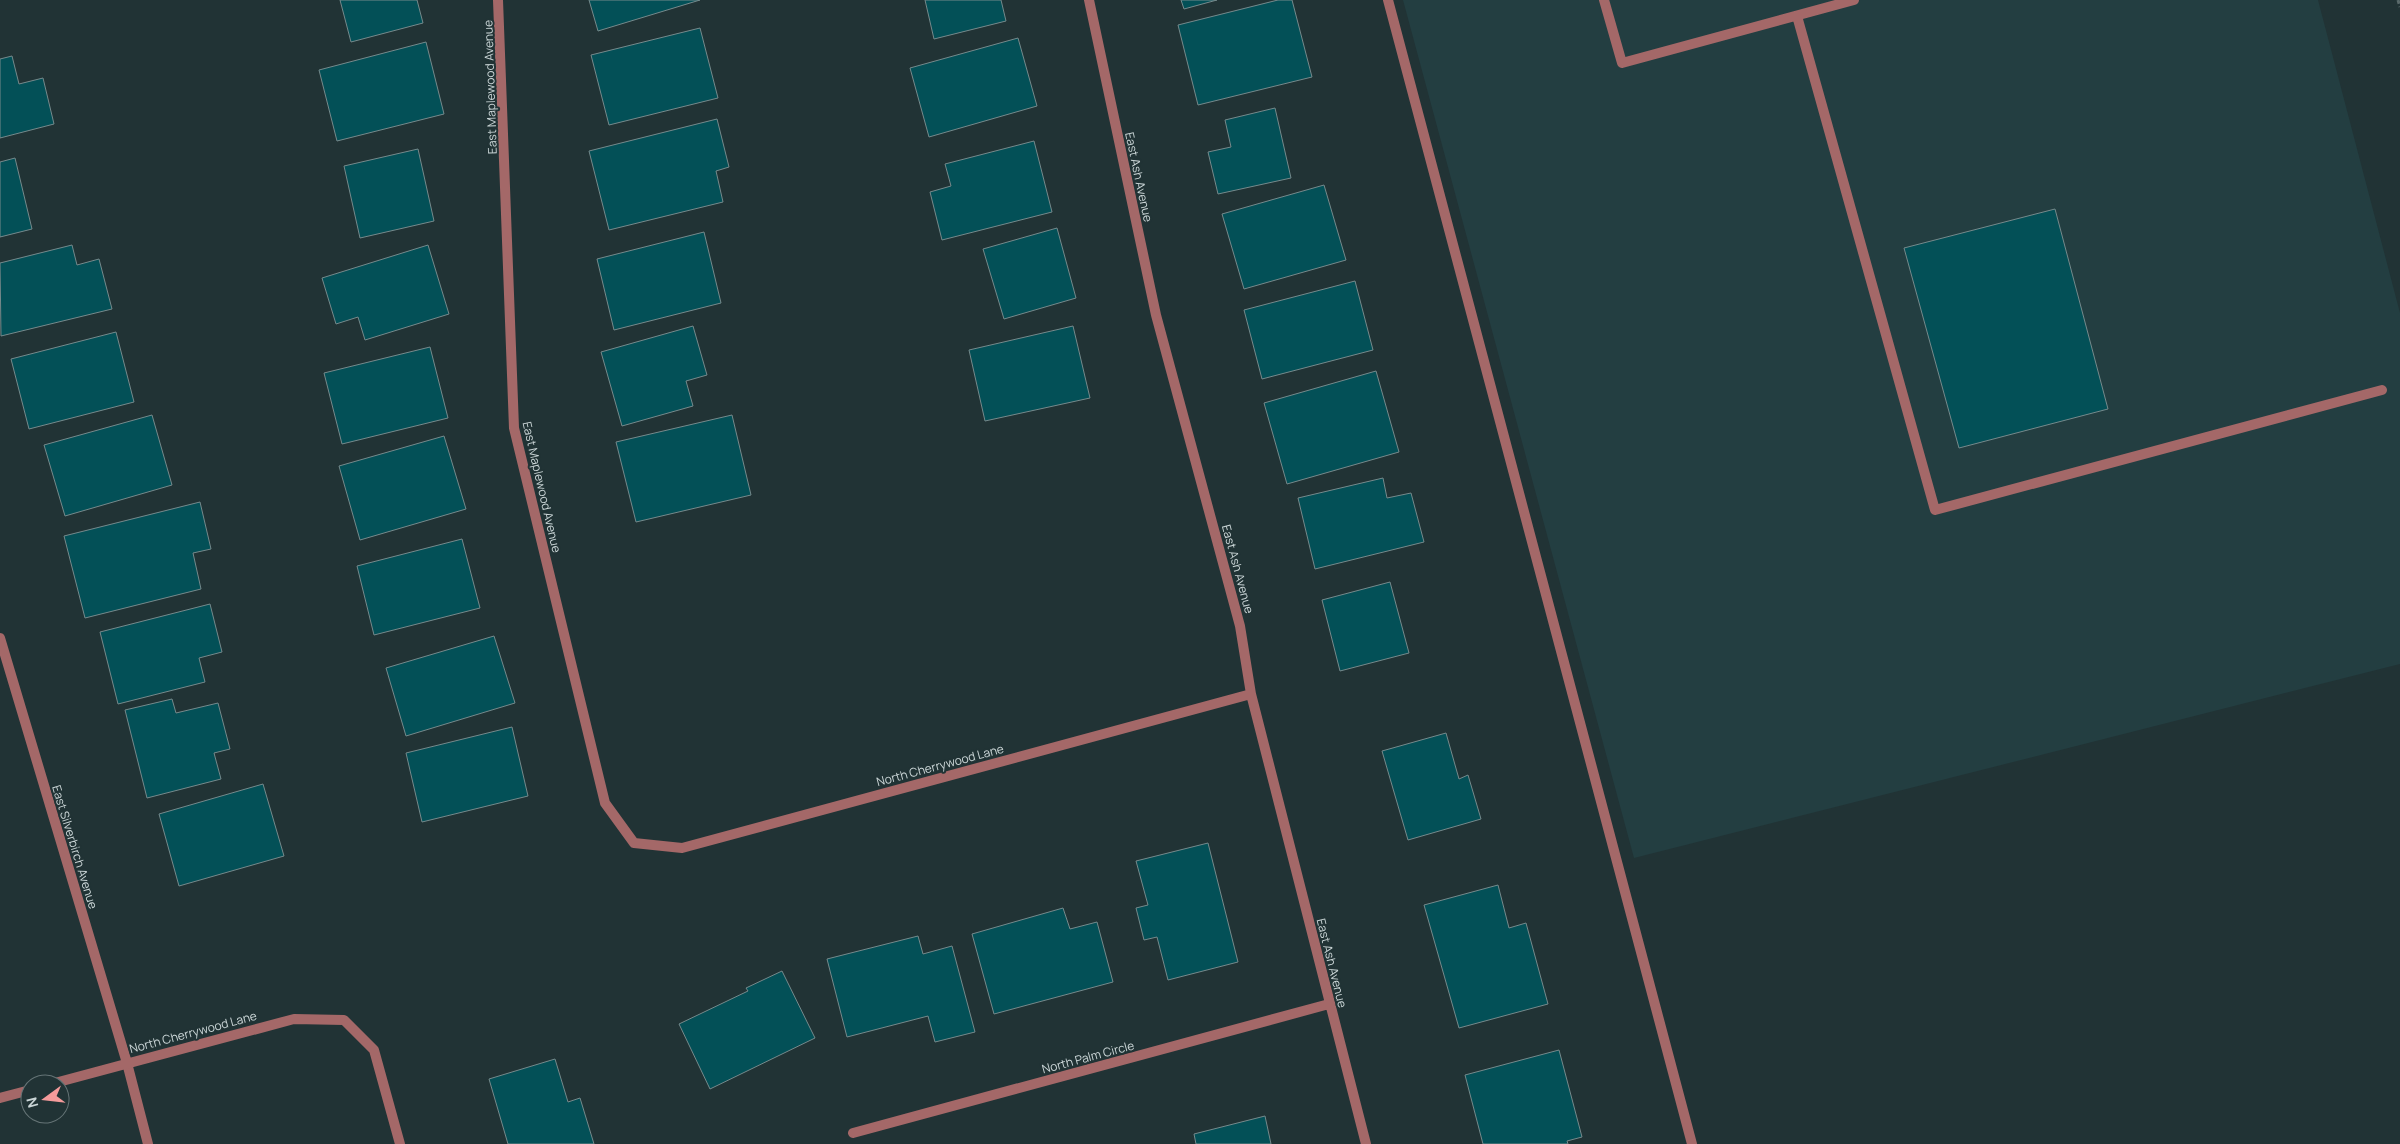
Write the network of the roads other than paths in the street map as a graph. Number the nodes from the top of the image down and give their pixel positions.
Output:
1 (498, 0) edge
2 (1089, 0) edge
3 (1388, 0) edge
4 (1604, 0) edge
5 (1854, 0) edge
6 (1797, 16) junction
7 (2382, 390) dead end
8 (0, 638) edge
9 (1251, 694) junction
10 (634, 843) joint
11 (1329, 1004) junction
12 (127, 1063) junction
13 (70, 1079) edge
14 (20, 1093) edge
15 (0, 1098) edge
16 (853, 1133) dead end
17 (148, 1144) edge
18 (400, 1144) edge
19 (1366, 1144) edge
20 (1692, 1144) edge

1 - 10 street, East Maplewood Avenue
2 - 9 street, East Ash Avenue
3 - 20 street
4 - 6 street
5 - 6 street
6 - 7 street
8 - 12 street, East Silverbirch Avenue
9 - 10 street, North Cherrywood Lane
9 - 11 street, East Ash Avenue
11 - 16 street, North Palm Circle
11 - 19 street, East Ash Avenue
12 - 13 street, North Cherrywood Lane
12 - 17 street, East Silverbirch Avenue
12 - 18 street, North Cherrywood Lane
14 - 15 street

